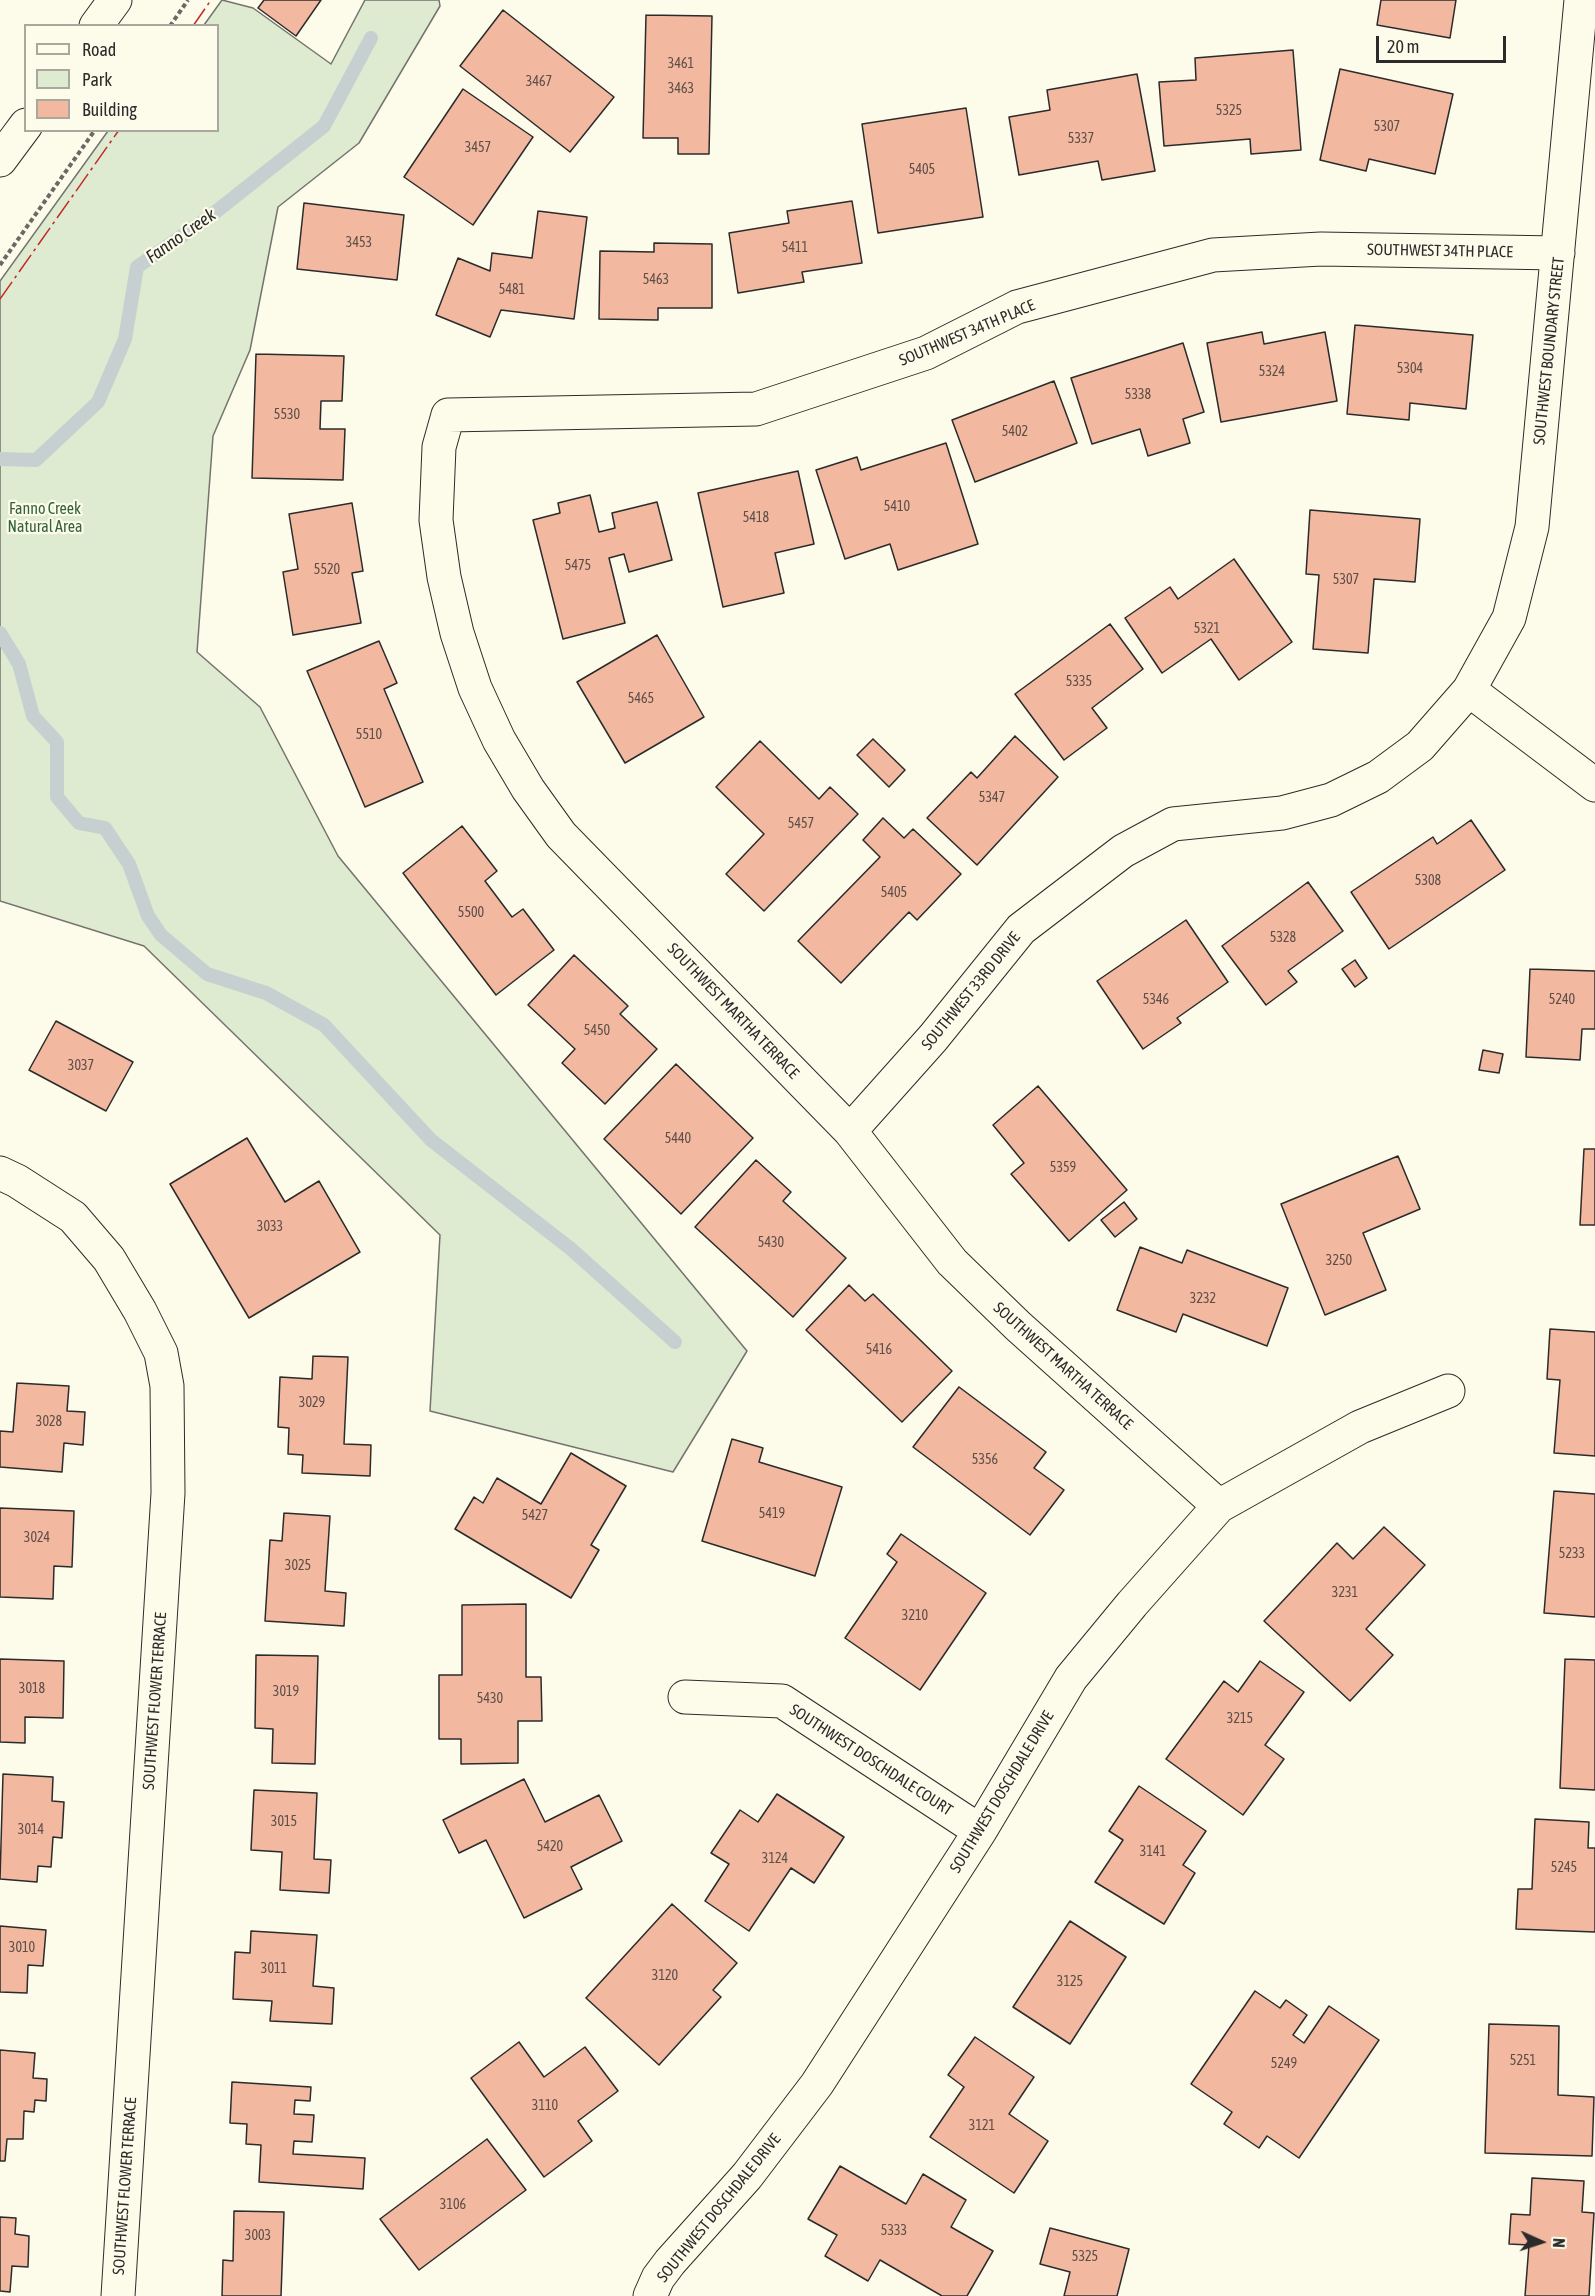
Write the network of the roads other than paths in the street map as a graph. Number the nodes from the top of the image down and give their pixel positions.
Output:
1 (115, 0) edge
2 (1581, 0) edge
3 (97, 24) edge
4 (24, 127) edge
5 (0, 160) edge
6 (1558, 252) junction
7 (448, 416) joint
8 (1469, 690) junction
9 (1595, 785) edge
10 (850, 1131) junction
11 (0, 1173) edge
12 (1448, 1391) dead end
13 (1219, 1506) junction
14 (686, 1696) dead end
15 (980, 1832) junction
16 (118, 2296) edge
17 (650, 2296) edge

1 - 3 street
2 - 6 street, SOUTHWEST BOUNDARY STREET
4 - 5 street
6 - 7 street, SOUTHWEST 34TH PLACE
6 - 8 street, SOUTHWEST BOUNDARY STREET
7 - 10 street, SOUTHWEST MARTHA TERRACE
8 - 9 street
8 - 10 street, SOUTHWEST 33RD DRIVE
10 - 13 street, SOUTHWEST MARTHA TERRACE
11 - 16 street, SOUTHWEST FLOWER TERRACE
12 - 13 street, SOUTHWEST DOSCHDALE DRIVE
13 - 15 street, SOUTHWEST DOSCHDALE DRIVE
14 - 15 street, SOUTHWEST DOSCHDALE COURT
15 - 17 street, SOUTHWEST DOSCHDALE DRIVE

